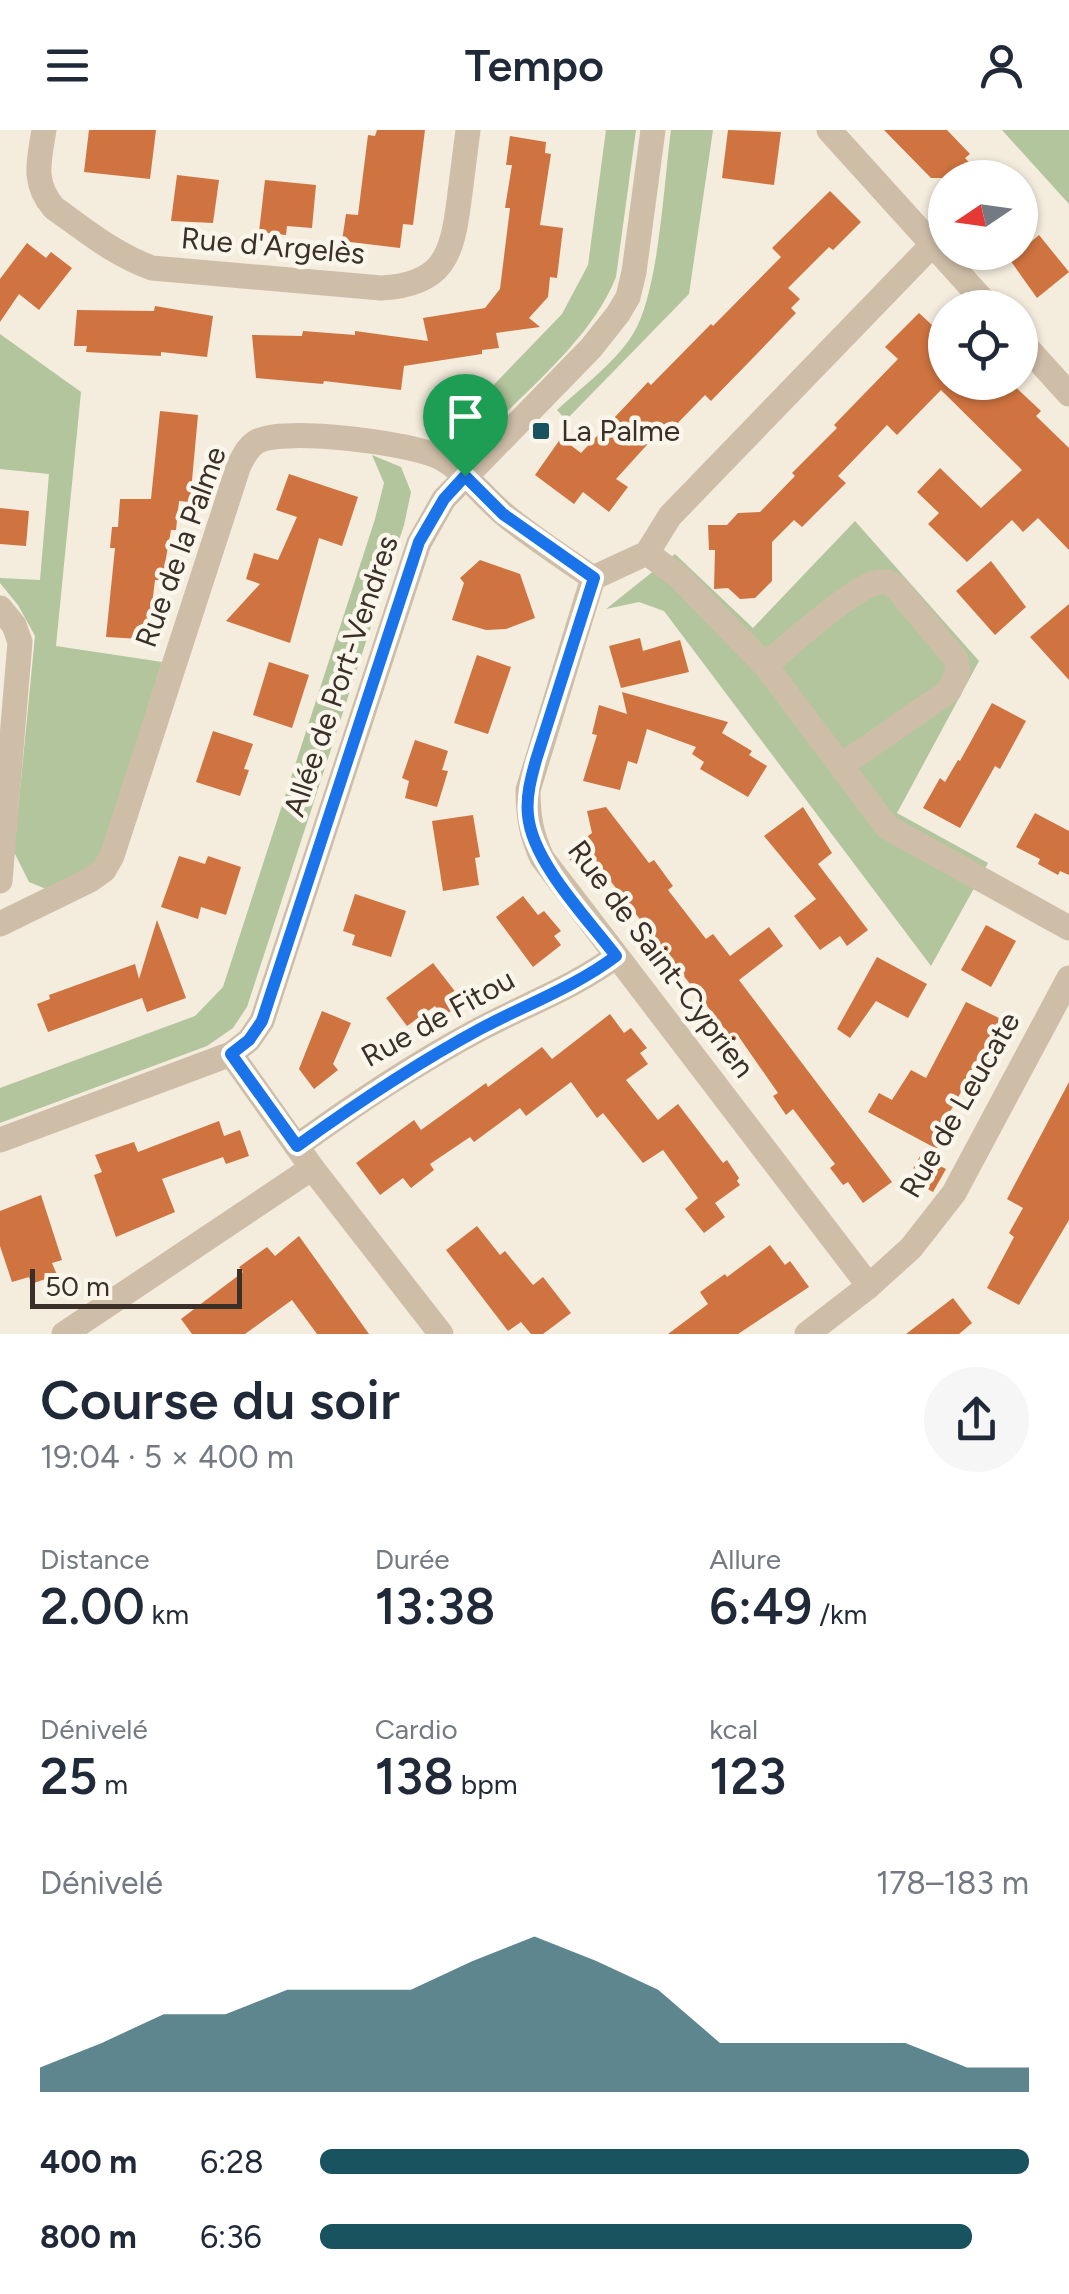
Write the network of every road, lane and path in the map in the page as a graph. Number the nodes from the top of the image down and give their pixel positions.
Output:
1 (44, 130) edge
2 (468, 130) edge
3 (652, 130) edge
4 (829, 130) edge
5 (928, 239) edge
6 (928, 249) edge
7 (956, 270) edge
8 (974, 290) edge
9 (1038, 360) edge
10 (1069, 394) edge
11 (465, 476) junction
12 (646, 553) junction
13 (594, 578) junction
14 (0, 608) edge
15 (766, 665) junction
16 (842, 765) junction
17 (0, 881) edge
18 (0, 924) edge
19 (1069, 928) edge
20 (616, 956) junction
21 (1069, 978) edge
22 (231, 1054) junction
23 (0, 1140) edge
24 (297, 1146) junction
25 (312, 1168) junction
26 (869, 1286) junction
27 (99, 1325) edge
28 (64, 1334) edge
29 (441, 1334) edge
30 (807, 1334) edge

1 - 2 street, Rue d'Argelès
3 - 11 street, Allée de Port-Vendres
4 - 5 street
6 - 12 street
7 - 8 street
9 - 10 street
11 - 13 street, Rue de la Palme
11 - 18 street, Rue de la Palme
11 - 22 street, Allée de Port-Vendres
12 - 13 street
12 - 15 street
13 - 20 street, Rue de Saint-Cyprien
14 - 17 street
15 - 16 street
15 - 16 street
16 - 19 street
20 - 24 street, Rue de Fitou
20 - 26 street, Rue de Saint-Cyprien
21 - 26 street, Rue de Leucate
22 - 23 street, Allée de Port-Vendres
22 - 24 street
24 - 25 street
25 - 27 street
25 - 29 street
26 - 30 street, Rue de Leucate
27 - 28 street

